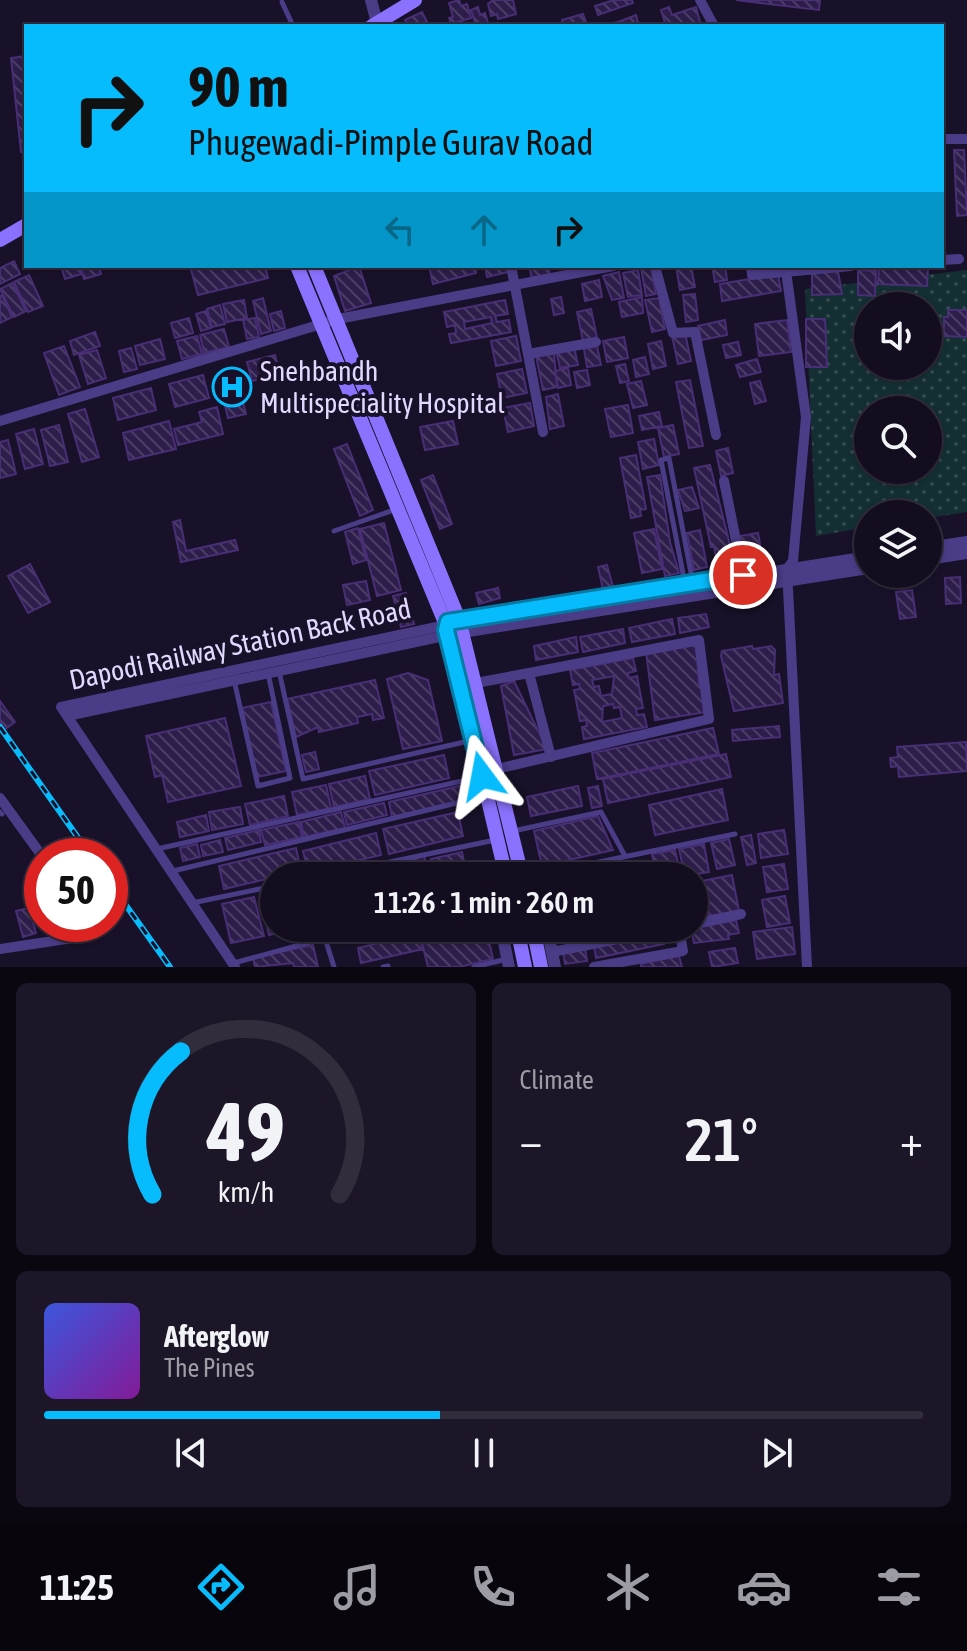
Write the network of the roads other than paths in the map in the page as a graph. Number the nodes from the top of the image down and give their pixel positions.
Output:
1 (371, 0) edge
2 (415, 0) edge
3 (700, 0) edge
4 (282, 2) dead end
5 (382, 23) edge
6 (292, 24) edge
7 (713, 24) edge
8 (944, 139) edge
9 (967, 139) edge
10 (24, 226) edge
11 (0, 240) edge
12 (959, 259) dead end
13 (944, 260) edge
14 (298, 268) edge
15 (315, 268) edge
16 (511, 268) edge
17 (601, 268) edge
18 (656, 268) edge
19 (751, 268) edge
20 (825, 268) edge
21 (786, 271) junction
22 (514, 283) junction
23 (338, 319) junction
24 (323, 324) junction
25 (596, 342) dead end
26 (528, 354) junction
27 (0, 421) edge
28 (543, 432) dead end
29 (716, 435) dead end
30 (724, 481) dead end
31 (399, 508) junction
32 (334, 531) dead end
33 (967, 542) edge
34 (942, 546) edge
35 (967, 553) edge
36 (942, 557) edge
37 (854, 560) edge
38 (854, 569) edge
39 (743, 575) junction
40 (787, 575) junction
41 (690, 585) junction
42 (585, 606) junction
43 (454, 628) junction
44 (273, 671) junction
45 (529, 673) junction
46 (234, 679) junction
47 (476, 683) junction
48 (67, 716) junction
49 (474, 740) junction
50 (551, 757) junction
51 (497, 769) junction
52 (482, 776) junction
53 (487, 796) junction
54 (0, 798) edge
55 (512, 831) junction
56 (735, 834) dead end
57 (29, 838) edge
58 (498, 840) junction
59 (157, 849) junction
60 (625, 856) junction
61 (391, 862) edge
62 (502, 862) edge
63 (520, 862) edge
64 (598, 862) edge
65 (173, 871) junction
66 (260, 889) edge
67 (191, 904) junction
68 (741, 914) dead end
69 (708, 921) edge
70 (46, 942) edge
71 (504, 942) edge
72 (520, 942) edge
73 (536, 942) edge
74 (550, 942) edge
75 (602, 942) edge
76 (679, 942) edge
77 (0, 949) edge
78 (552, 952) junction
79 (508, 963) edge
80 (234, 965) edge
81 (334, 967) edge
82 (474, 967) edge
83 (525, 967) edge
84 (541, 967) edge
85 (555, 967) edge
86 (594, 967) edge
87 (807, 967) edge

1 - 5 street
2 - 5 main road
3 - 7 street
4 - 6 lane
8 - 9 street
10 - 11 main road
12 - 13 street
14 - 24 main road
15 - 23 main road
16 - 22 street
17 - 22 street
18 - 29 street
19 - 21 street
20 - 21 street
21 - 40 street
22 - 23 street
22 - 26 street
23 - 24 street
23 - 43 main road
24 - 27 street
24 - 31 main road
25 - 26 street
26 - 28 street
30 - 39 street
31 - 32 lane
31 - 43 main road
33 - 34 street
35 - 36 street
37 - 40 street
38 - 40 street
39 - 40 street
39 - 41 street
40 - 42 street
40 - 87 street
41 - 41 lane
41 - 42 street
42 - 43 street
43 - 44 street, Dapodi Railway Station Back Road
43 - 47 main road
43 - 48 street, Dapodi Railway Station Back Road
43 - 49 main road
44 - 46 street, Dapodi Railway Station Back Road
44 - 46 lane
44 - 49 lane
45 - 47 street
45 - 50 street
45 - 50 street
46 - 48 street, Dapodi Railway Station Back Road
47 - 51 main road
48 - 59 street
49 - 52 main road
50 - 51 street
51 - 55 main road
52 - 53 main road
52 - 59 lane
53 - 58 main road
53 - 65 lane
54 - 57 street
55 - 60 lane
55 - 63 main road
56 - 60 lane
58 - 61 lane
58 - 62 main road
59 - 65 street
60 - 64 lane
65 - 67 street
66 - 67 lane
67 - 80 street
68 - 69 street
70 - 77 street
71 - 79 street
72 - 83 main road
73 - 84 main road
74 - 78 street
75 - 78 street
76 - 86 street
78 - 85 street
79 - 82 lane
80 - 81 lane

